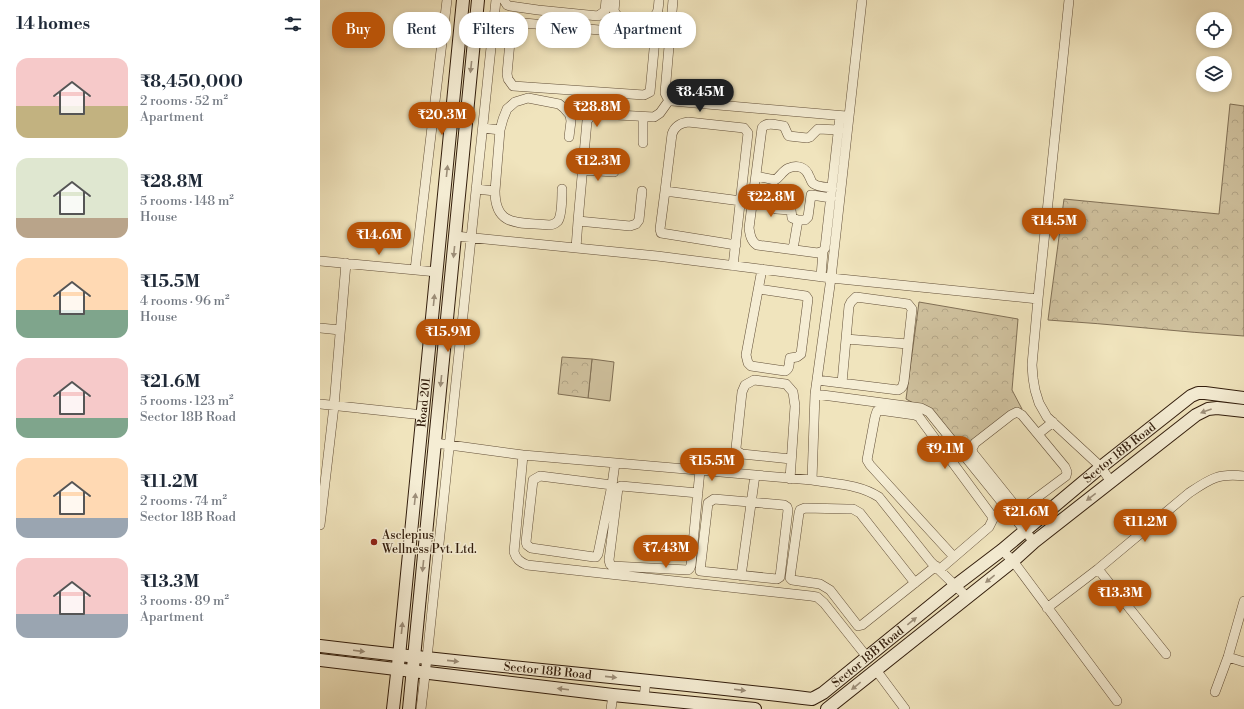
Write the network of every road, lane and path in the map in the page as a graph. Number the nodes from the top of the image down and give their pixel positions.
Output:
1 (447, 0) edge
2 (463, 0) edge
3 (478, 0) edge
4 (496, 0) edge
5 (504, 0) edge
6 (606, 0) edge
7 (615, 0) edge
8 (659, 0) edge
9 (673, 0) edge
10 (862, 0) edge
11 (1070, 0) edge
12 (495, 12) edge
13 (528, 23) edge
14 (491, 48) edge
15 (509, 48) edge
16 (490, 60) junction
17 (508, 62) junction
18 (670, 99) junction
19 (845, 116) junction
20 (643, 117) junction
21 (483, 128) junction
22 (500, 130) junction
23 (839, 130) junction
24 (569, 137) dead end
25 (643, 144) dead end
26 (583, 170) junction
27 (614, 172) dead end
28 (756, 176) junction
29 (832, 188) junction
30 (476, 189) junction
31 (562, 189) dead end
32 (754, 190) junction
33 (495, 191) junction
34 (642, 191) dead end
35 (665, 191) junction
36 (831, 198) junction
37 (741, 201) junction
38 (798, 220) junction
39 (578, 221) junction
40 (455, 236) junction
41 (471, 237) junction
42 (736, 245) junction
43 (576, 248) junction
44 (793, 250) junction
45 (823, 251) junction
46 (320, 260) edge
47 (346, 263) junction
48 (733, 266) junction
49 (762, 269) junction
50 (415, 270) junction
51 (437, 272) junction
52 (826, 278) junction
53 (759, 289) junction
54 (1038, 299) junction
55 (320, 328) edge
56 (340, 330) junction
57 (846, 339) junction
58 (908, 344) junction
59 (817, 380) junction
60 (842, 383) junction
61 (815, 394) junction
62 (1244, 398) edge
63 (320, 404) edge
64 (334, 406) junction
65 (1244, 411) edge
66 (423, 415) junction
67 (1053, 422) junction
68 (1038, 434) junction
69 (435, 443) junction
70 (450, 444) junction
71 (523, 455) junction
72 (791, 459) junction
73 (614, 463) junction
74 (1101, 467) junction
75 (700, 470) junction
76 (755, 475) junction
77 (1244, 476) edge
78 (790, 478) junction
79 (812, 480) junction
80 (1111, 482) junction
81 (612, 485) junction
82 (698, 494) junction
83 (752, 502) junction
84 (320, 525) edge
85 (1025, 530) junction
86 (1034, 542) junction
87 (1002, 550) junction
88 (954, 557) junction
89 (1012, 561) junction
90 (937, 568) junction
91 (1098, 569) junction
92 (741, 576) junction
93 (915, 583) junction
94 (956, 585) junction
95 (967, 597) junction
96 (1244, 601) edge
97 (1047, 608) junction
98 (320, 646) edge
99 (1166, 654) dead end
100 (399, 656) junction
101 (415, 657) junction
102 (866, 657) junction
103 (1228, 657) junction
104 (427, 658) junction
105 (320, 660) edge
106 (1244, 662) edge
107 (397, 670) junction
108 (876, 670) junction
109 (419, 672) junction
110 (646, 680) junction
111 (1216, 692) dead end
112 (613, 695) junction
113 (644, 698) junction
114 (1117, 701) dead end
115 (722, 707) edge
116 (393, 709) edge
117 (409, 709) edge
118 (421, 709) edge
119 (611, 709) edge
120 (755, 709) edge
121 (827, 709) edge
122 (904, 709) edge

1 - 50 street
51 -> 2 street, Road 201
3 -> 40 street, Road 201
4 - 12 street
5 - 6 street
7 - 8 street
9 - 18 street
10 - 19 street
11 - 54 street
13 - 17 street
14 - 16 street
15 - 17 street
16 - 17 street
16 - 21 street
18 - 19 street
18 - 20 street
19 - 23 street
19 - 52 street
20 - 25 street
20 - 26 street
21 - 22 street
21 - 30 street
22 - 24 street
22 - 33 street
23 - 28 street
23 - 29 street
26 - 27 street
26 - 39 street
28 - 29 street
28 - 32 street
29 - 36 street
30 - 33 street
30 - 41 street
31 - 33 street
32 - 38 street
32 - 44 street
34 - 39 street
35 - 37 street
35 - 37 street
35 - 42 street
36 - 38 street
36 - 45 street
37 - 42 street
38 - 44 street
39 - 43 street
40 - 41 street
40 -> 69 street, Road 201
41 - 43 street
41 - 70 street
42 - 48 street
43 - 48 street
44 - 45 street
45 - 52 street
46 - 47 street
47 - 50 street
47 - 56 street
48 - 49 street
49 - 52 street
49 - 53 street
50 - 51 street
66 -> 51 street, Road 201
52 - 54 street
52 - 59 street
53 - 53 street
54 - 67 street
55 - 56 street
56 - 64 street
57 - 58 street
57 - 58 street
57 - 60 street
58 - 60 street
59 - 60 street
59 - 61 street
61 - 79 street
61 - 85 street
62 - 74 street, Sector 18B Road
63 - 64 street
64 - 66 street
64 - 84 street
65 -> 80 street, Sector 18B Road
100 -> 66 street, Road 201
67 - 68 street
67 - 74 street
68 - 68 street
69 - 70 street
69 -> 101 street, Road 201
70 - 71 street
70 - 104 street
71 - 73 street
71 - 102 street
72 - 72 street
72 - 78 street
73 - 75 street
73 - 81 street
74 - 80 street
74 - 85 street, Sector 18B Road
75 - 76 street
75 - 82 street
76 - 78 street
76 - 83 street
77 - 91 street
78 - 79 street
79 - 90 street
80 -> 86 street, Sector 18B Road
81 - 81 street
82 - 82 street
83 - 92 street
83 - 92 street
83 - 92 street
85 - 86 street
85 - 87 street, Sector 18B Road
86 - 89 street, Sector 18B Road
87 - 89 street
87 - 94 street, Sector 18B Road
88 - 88 street
88 - 90 street
89 -> 95 street, Sector 18B Road
89 - 97 street
90 - 93 street
90 - 94 street
91 - 97 street
91 - 99 street
93 - 93 street
94 - 95 street
102 -> 94 street, Sector 18B Road
95 - 108 street, Sector 18B Road
96 - 103 street
97 - 114 street
98 -> 100 street, Sector 18B Road
100 - 101 street, Sector 18B Road
100 - 107 street, Road 201
101 - 104 street, Sector 18B Road
101 - 109 street, Road 201
110 -> 102 street, Sector 18B Road
103 - 106 street
103 - 111 street
104 - 109 street
104 -> 110 street, Sector 18B Road
105 - 107 street, Sector 18B Road
107 - 109 street, Sector 18B Road
107 - 116 street, Road 201
108 -> 121 street, Sector 18B Road
108 - 122 street
112 -> 109 street, Sector 18B Road
109 - 117 street, Road 201
109 - 118 street
110 - 113 street
112 - 113 street, Sector 18B Road
112 - 119 street
113 - 115 street, Sector 18B Road
115 - 120 street, Sector 18B Road

